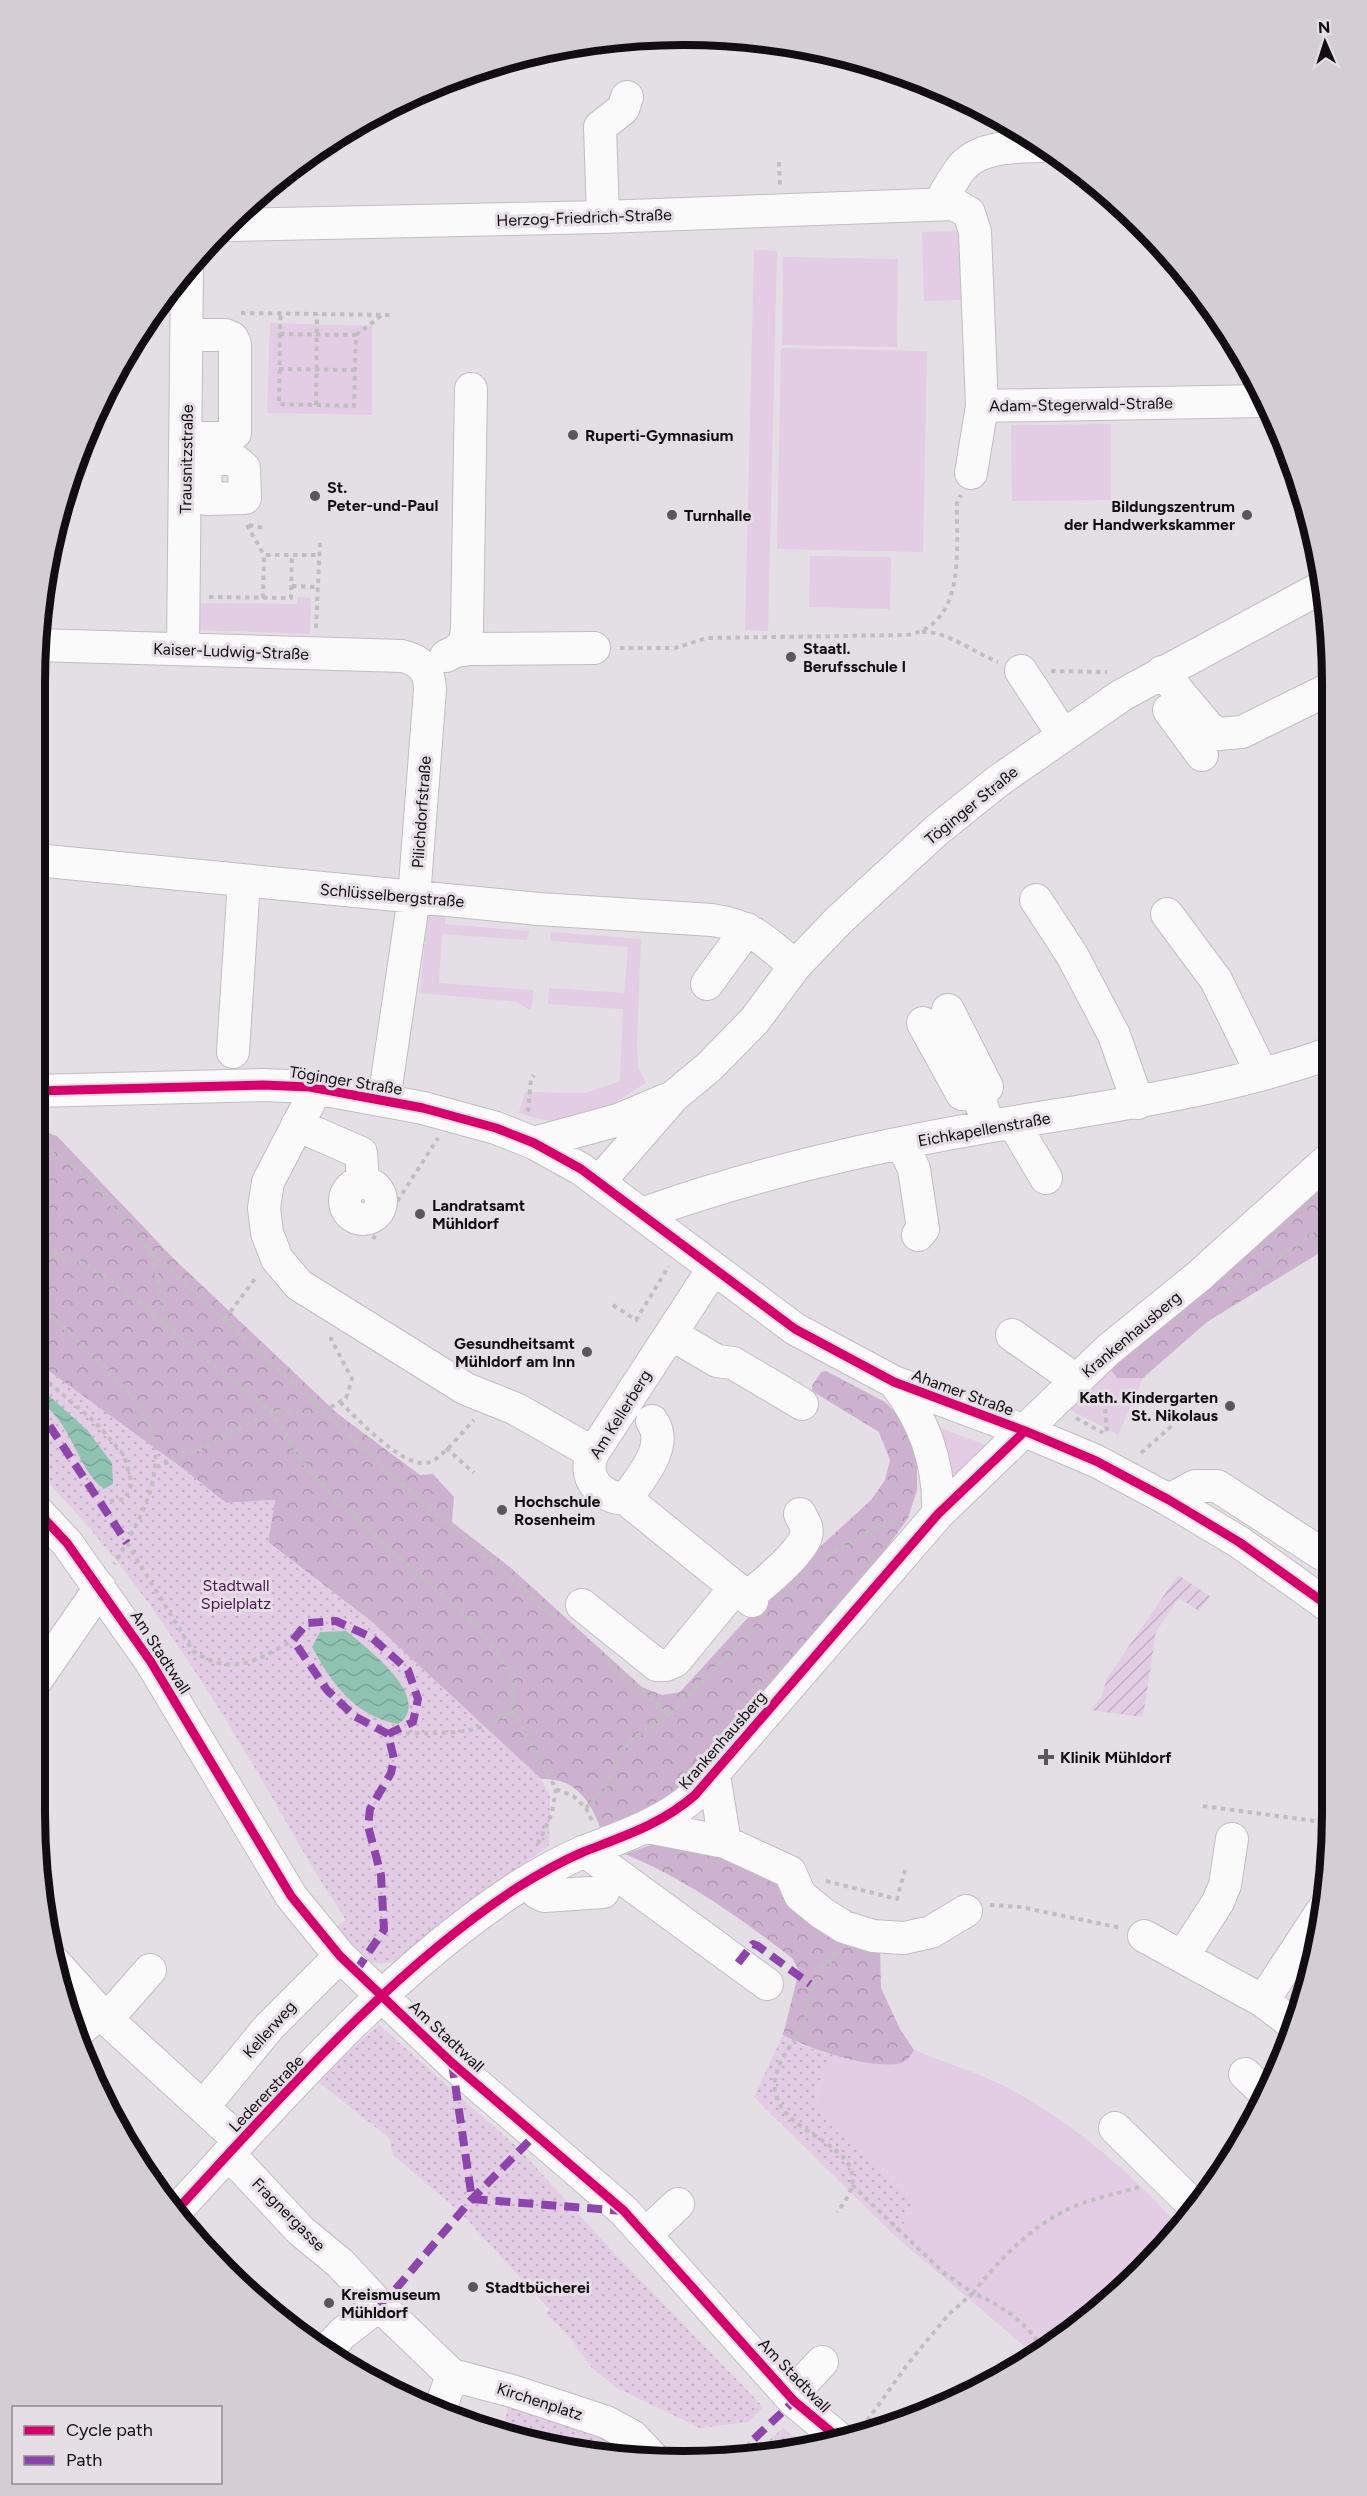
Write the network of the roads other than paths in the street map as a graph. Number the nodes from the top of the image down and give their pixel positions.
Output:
1 (627, 98) dead end
2 (1028, 147) edge
3 (940, 202) junction
4 (603, 217) junction
5 (240, 225) edge
6 (187, 283) edge
7 (187, 335) junction
8 (471, 389) dead end
9 (1256, 401) edge
10 (982, 406) junction
11 (193, 452) junction
12 (971, 473) road end
13 (1315, 591) edge
14 (46, 645) edge
15 (594, 648) road end
16 (183, 649) junction
17 (456, 651) junction
18 (423, 667) junction
19 (1021, 671) dead end
20 (1155, 676) junction
21 (1322, 692) edge
22 (1063, 735) junction
23 (1202, 755) dead end
24 (45, 861) edge
25 (244, 881) junction
26 (414, 897) junction
27 (1036, 900) dead end
28 (1167, 914) dead end
29 (747, 929) junction
30 (795, 966) junction
31 (706, 984) dead end
32 (936, 1016) dead end
33 (233, 1052) dead end
34 (1322, 1056) edge
35 (1262, 1074) junction
36 (310, 1087) junction
37 (45, 1091) edge
38 (674, 1096) junction
39 (384, 1100) junction
40 (1138, 1102) junction
41 (618, 1120) junction
42 (297, 1125) junction
43 (1001, 1125) junction
44 (527, 1141) junction
45 (902, 1143) junction
46 (1322, 1166) edge
47 (590, 1175) junction
48 (1046, 1179) dead end
49 (363, 1183) dead end
50 (642, 1214) junction
51 (918, 1235) dead end
52 (713, 1269) junction
53 (670, 1334) junction
54 (1012, 1335) dead end
55 (1076, 1380) junction
56 (894, 1382) junction
57 (802, 1404) dead end
58 (652, 1421) dead end
59 (1025, 1431) junction
60 (593, 1453) junction
61 (626, 1499) junction
62 (1169, 1500) junction
63 (800, 1514) dead end
64 (938, 1514) junction
65 (45, 1520) edge
66 (1322, 1545) edge
67 (1322, 1553) edge
68 (1300, 1587) junction
69 (100, 1588) junction
70 (744, 1596) junction
71 (1322, 1602) edge
72 (572, 1614) road end
73 (45, 1668) edge
74 (714, 1775) junction
75 (648, 1827) junction
76 (1232, 1839) dead end
77 (725, 1842) junction
78 (594, 1848) junction
79 (527, 1882) junction
80 (603, 1892) dead end
81 (966, 1911) road end
82 (1312, 1927) edge
83 (1144, 1936) road end
84 (340, 1956) junction
85 (1183, 1956) junction
86 (150, 1970) dead end
87 (66, 1976) edge
88 (766, 1984) dead end
89 (382, 1996) junction
90 (1263, 2001) junction
91 (103, 2016) junction
92 (1287, 2020) edge
93 (83, 2029) edge
94 (203, 2107) junction
95 (1115, 2128) dead end
96 (235, 2147) junction
97 (1189, 2202) edge
98 (678, 2204) dead end
99 (181, 2206) edge
100 (646, 2234) junction
101 (379, 2305) junction
102 (332, 2345) edge
103 (822, 2362) dead end
104 (452, 2375) junction
105 (791, 2396) junction
106 (442, 2403) edge
107 (833, 2433) edge
108 (645, 2450) edge

1 - 4 street
2 - 3 street
3 - 4 street, Herzog-Friedrich-Straße
3 - 10 street, Adam-Stegerwald-Straße
4 - 5 street, Herzog-Friedrich-Straße
6 - 7 street, Trausnitzstraße
7 - 11 street, Trausnitzstraße
7 - 11 street
8 - 17 street
9 - 10 street, Adam-Stegerwald-Straße
10 - 12 street
11 - 16 street, Trausnitzstraße
13 - 20 street, Töginger Straße
14 - 16 street, Kaiser-Ludwig-Straße
15 - 17 street
16 - 18 street, Kaiser-Ludwig-Straße
17 - 18 street
18 - 26 street, Pilichdorfstraße
19 - 22 street
20 - 21 street
20 - 22 street, Töginger Straße
20 - 23 street
22 - 30 street, Töginger Straße
24 - 25 street, Schlüsselbergstraße
25 - 26 street, Schlüsselbergstraße
25 - 33 street
26 - 29 street, Schlüsselbergstraße
26 - 39 street, Pilichdorfstraße
27 - 40 street
28 - 35 street
29 - 30 street
29 - 31 street
30 - 38 street, Töginger Straße
32 - 43 street
34 - 35 street, Eichkapellenstraße
35 - 40 street, Eichkapellenstraße
36 - 37 street, Töginger Straße
36 - 39 street, Töginger Straße
36 - 42 street
38 - 41 street, Töginger Straße
38 - 47 street, Töginger Straße
39 - 44 street, Töginger Straße
40 - 43 street, Eichkapellenstraße
41 - 44 street, Töginger Straße
41 - 47 street, Töginger Straße
42 - 49 street
42 - 60 street
43 - 45 street, Eichkapellenstraße
43 - 48 street
44 - 47 street, Töginger Straße
45 - 50 street, Eichkapellenstraße
45 - 51 street
46 - 55 street, Krankenhausberg
47 - 50 street, Ahamer Straße
50 - 52 street, Ahamer Straße
52 - 53 street, Am Kellerberg
52 - 56 street, Ahamer Straße
53 - 57 street
53 - 60 street, Am Kellerberg
54 - 55 street
55 - 59 street, Krankenhausberg
56 - 59 street, Ahamer Straße
56 - 64 street
58 - 61 street
59 - 62 street, Ahamer Straße
59 - 64 street, Krankenhausberg
60 - 61 street, Am Kellerberg
61 - 70 street, Am Kellerberg
62 - 66 street
62 - 68 street, Ahamer Straße
63 - 70 street
64 - 74 street, Krankenhausberg
65 - 69 street, Am Stadtwall
67 - 68 street
68 - 71 street, Ahamer Straße
69 - 73 street
69 - 84 street, Am Stadtwall
70 - 72 street
74 - 75 street, Krankenhausberg
74 - 77 street
75 - 77 street
75 - 78 street, Krankenhausberg
76 - 85 street
77 - 81 street
78 - 79 street, Krankenhausberg
78 - 88 street
79 - 80 street
79 - 89 street, Krankenhausberg
82 - 90 street
83 - 85 street
84 - 89 street, Am Stadtwall
84 - 94 street, Kellerweg
85 - 90 street
86 - 91 street
87 - 91 street, Fragnergasse
89 - 96 street, Ledererstraße
89 - 100 street, Am Stadtwall
90 - 92 street
91 - 93 street
91 - 94 street, Fragnergasse
94 - 96 street, Fragnergasse
95 - 97 street
96 - 99 street, Ledererstraße
96 - 101 street, Fragnergasse
98 - 100 street
100 - 105 street, Am Stadtwall
101 - 102 street
101 - 104 street, Fragnergasse
103 - 105 street
104 - 106 street
104 - 108 street, Kirchenplatz
105 - 107 street, Am Stadtwall

